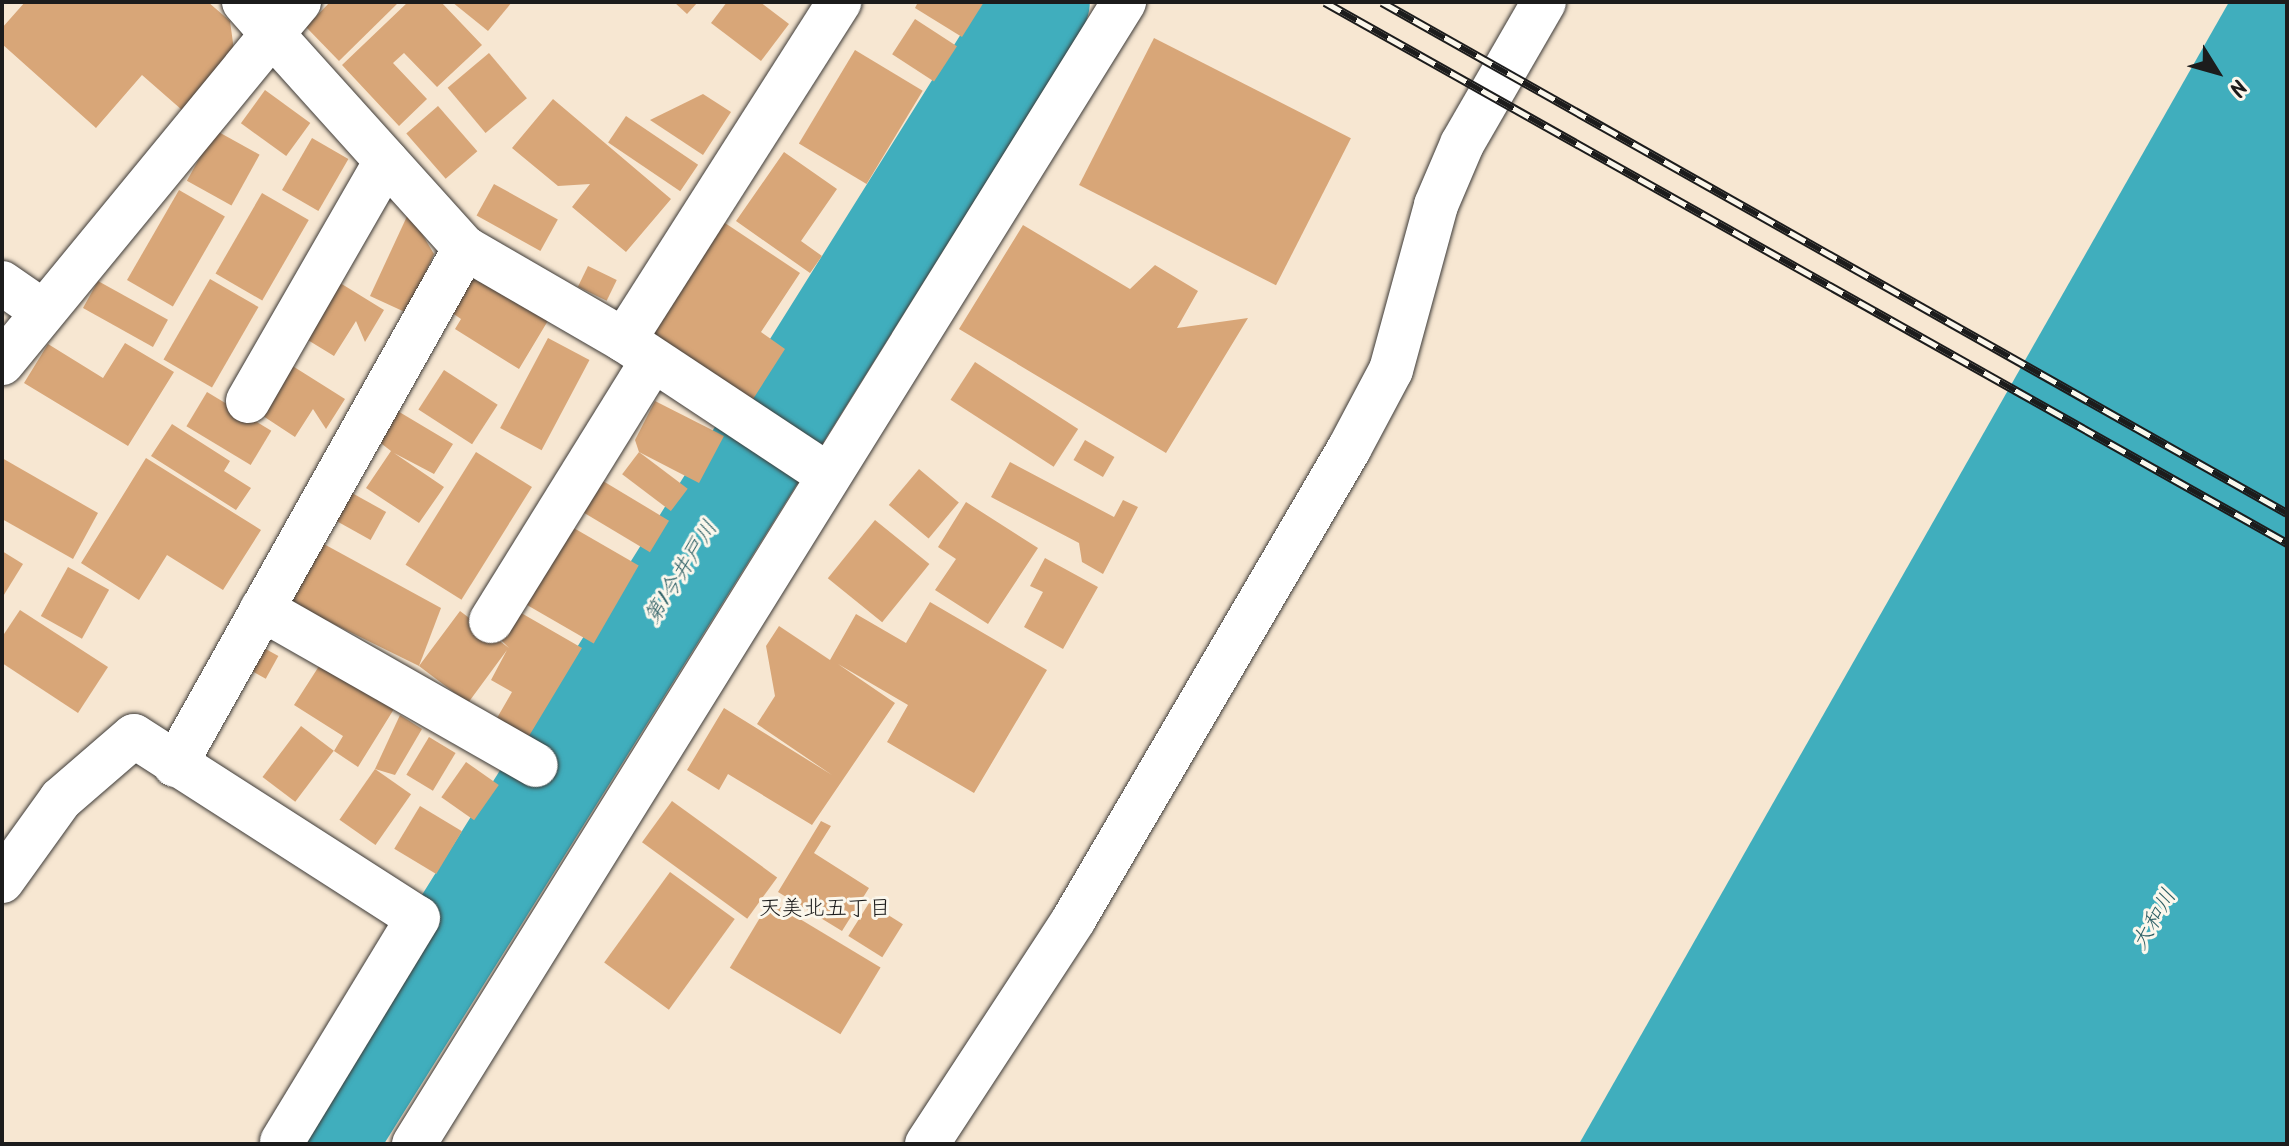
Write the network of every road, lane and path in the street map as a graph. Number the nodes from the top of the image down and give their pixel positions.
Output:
1 (244, 2) edge
2 (839, 2) edge
3 (1124, 2) edge
4 (1544, 2) edge
5 (286, 18) edge
6 (386, 161) junction
7 (465, 248) junction
8 (2, 283) edge
9 (41, 310) junction
10 (638, 350) junction
11 (2, 363) edge
12 (248, 401) dead end
13 (810, 463) junction
14 (262, 609) junction
15 (491, 621) dead end
16 (175, 765) junction
17 (536, 765) dead end
18 (2, 881) edge
19 (282, 1142) edge
20 (414, 1144) edge
21 (927, 1144) edge

1 - 5 street
2 - 10 street
3 - 13 street
4 - 21 street
5 - 6 street
5 - 9 street
6 - 7 street
6 - 12 street
7 - 10 street
7 - 14 street
8 - 9 street
9 - 11 street
10 - 13 street
10 - 15 street
13 - 20 street
14 - 16 street
14 - 17 street
16 - 18 street
16 - 19 street

